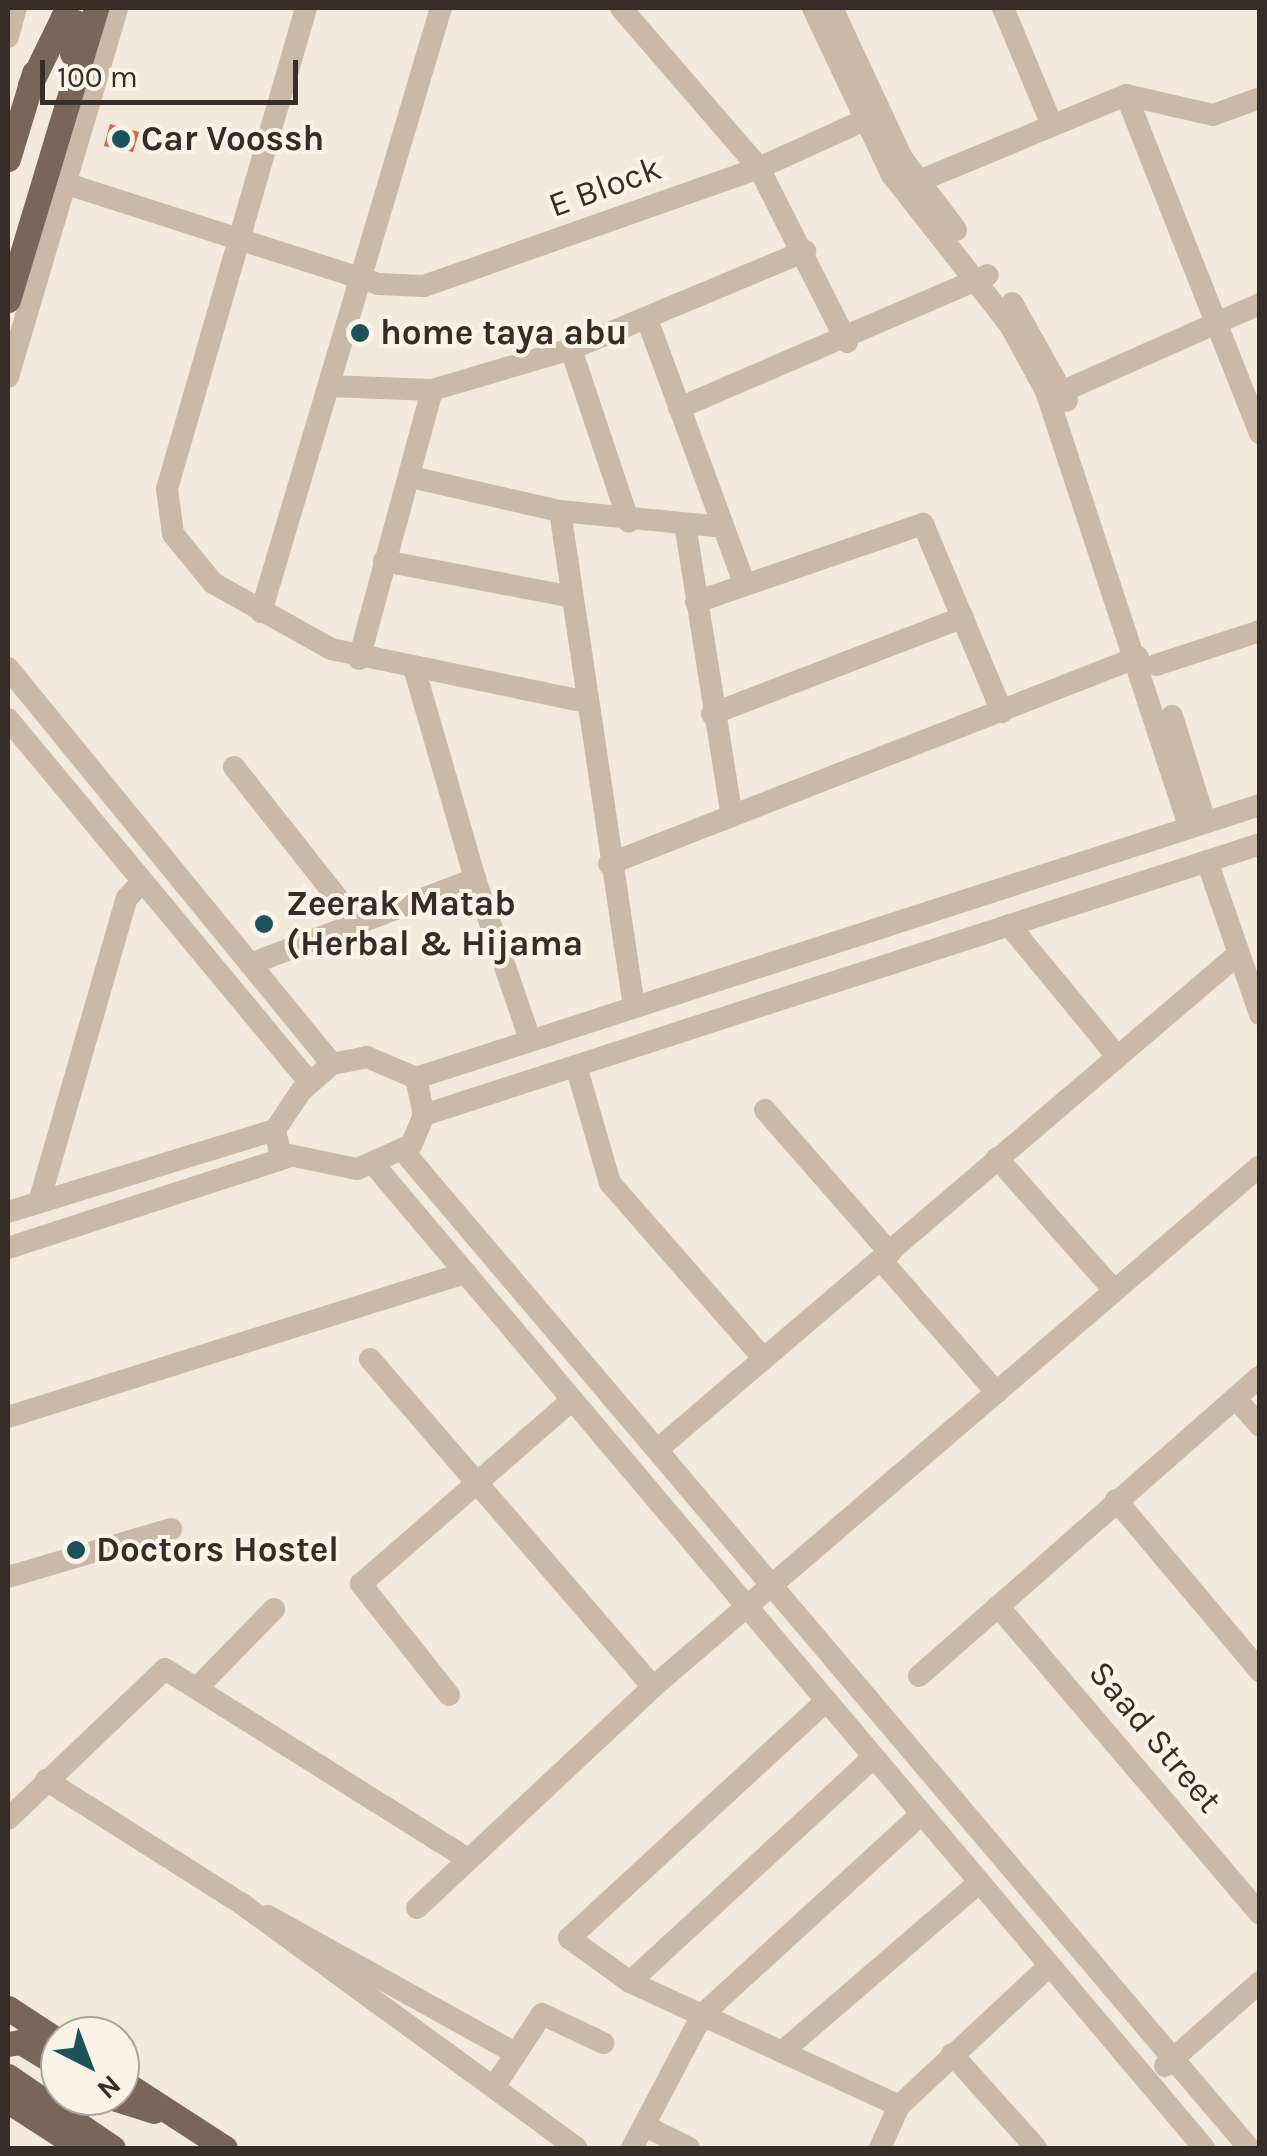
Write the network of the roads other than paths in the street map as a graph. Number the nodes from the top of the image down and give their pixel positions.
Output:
1 (16, 8) edge
2 (52, 8) edge
3 (96, 8) edge
4 (118, 8) edge
5 (306, 8) edge
6 (440, 8) edge
7 (621, 8) edge
8 (812, 8) edge
9 (832, 8) edge
10 (1003, 8) edge
11 (8, 37) edge
12 (30, 86) junction
13 (1126, 96) junction
14 (1260, 98) edge
15 (69, 100) junction
16 (865, 120) junction
17 (1051, 122) junction
18 (8, 159) edge
19 (759, 168) junction
20 (64, 183) junction
21 (908, 184) junction
22 (238, 239) junction
23 (806, 251) junction
24 (985, 277) junction
25 (362, 278) junction
26 (8, 300) edge
27 (1260, 304) edge
28 (1219, 318) junction
29 (647, 319) junction
30 (847, 342) junction
31 (571, 349) junction
32 (8, 377) edge
33 (330, 386) junction
34 (432, 390) junction
35 (1056, 394) junction
36 (679, 408) junction
37 (1260, 433) edge
38 (411, 477) junction
39 (560, 511) junction
40 (629, 522) junction
41 (685, 524) junction
42 (722, 527) junction
43 (384, 560) junction
44 (745, 584) junction
45 (572, 597) junction
46 (696, 602) junction
47 (261, 612) junction
48 (963, 618) junction
49 (1260, 631) edge
50 (359, 660) junction
51 (1147, 661) junction
52 (8, 668) edge
53 (415, 671) junction
54 (588, 702) junction
55 (1002, 712) junction
56 (712, 714) junction
57 (10, 727) edge
58 (234, 767) dead end
59 (1260, 806) edge
60 (732, 816) junction
61 (1197, 824) junction
62 (1260, 844) edge
63 (1122, 849) junction
64 (1208, 861) junction
65 (609, 864) junction
66 (1064, 869) junction
67 (476, 879) junction
68 (140, 884) junction
69 (1133, 886) junction
70 (1072, 905) junction
71 (356, 920) junction
72 (1009, 924) junction
73 (1237, 954) junction
74 (250, 964) junction
75 (634, 1007) junction
76 (1260, 1014) edge
77 (530, 1040) junction
78 (1116, 1055) junction
79 (332, 1064) junction
80 (576, 1066) junction
81 (416, 1078) junction
82 (309, 1082) junction
83 (765, 1110) dead end
84 (424, 1115) junction
85 (275, 1130) junction
86 (404, 1152) junction
87 (288, 1158) junction
88 (996, 1158) junction
89 (1260, 1166) edge
90 (376, 1167) junction
91 (39, 1202) junction
92 (8, 1212) edge
93 (8, 1248) edge
94 (886, 1256) junction
95 (466, 1274) junction
96 (1113, 1289) junction
97 (763, 1358) junction
98 (370, 1360) dead end
99 (1260, 1376) edge
100 (997, 1393) junction
101 (1235, 1398) junction
102 (572, 1400) junction
103 (8, 1417) edge
104 (1260, 1426) edge
105 (658, 1449) junction
106 (476, 1483) junction
107 (1116, 1500) junction
108 (171, 1529) dead end
109 (8, 1577) edge
110 (773, 1582) junction
111 (746, 1606) junction
112 (998, 1606) junction
113 (274, 1609) dead end
114 (1260, 1672) edge
115 (919, 1676) dead end
116 (198, 1687) junction
117 (653, 1687) junction
118 (449, 1695) dead end
119 (824, 1703) junction
120 (872, 1759) junction
121 (46, 1780) junction
122 (920, 1815) junction
123 (8, 1818) edge
124 (465, 1857) junction
125 (976, 1886) junction
126 (242, 1904) junction
127 (417, 1908) dead end
128 (1260, 1914) edge
129 (1049, 1966) junction
130 (630, 1982) junction
131 (1260, 1982) edge
132 (8, 2008) edge
133 (702, 2015) junction
134 (40, 2029) edge
135 (603, 2043) dead end
136 (8, 2044) edge
137 (782, 2052) junction
138 (514, 2053) junction
139 (952, 2054) junction
140 (40, 2058) edge
141 (1174, 2059) junction
142 (8, 2076) edge
143 (1148, 2082) junction
144 (494, 2087) junction
145 (140, 2093) edge
146 (8, 2101) edge
147 (140, 2106) edge
148 (899, 2106) junction
149 (173, 2115) junction
150 (645, 2126) junction
151 (1015, 2140) edge
152 (81, 2148) edge
153 (113, 2148) edge
154 (225, 2148) edge
155 (577, 2148) edge
156 (632, 2148) edge
157 (689, 2148) edge
158 (880, 2148) edge
159 (1036, 2148) edge
160 (1204, 2148) edge
161 (1250, 2148) edge

1 - 11 street
2 - 12 main road
3 - 15 main road
4 - 20 street
5 - 22 street
6 - 25 street
7 - 19 street
8 - 16 street
9 - 21 street
10 - 17 street
12 - 15 main road
12 - 18 main road
13 - 14 street
13 - 17 street
13 - 28 street
15 - 26 main road
16 - 19 street, E Block
16 - 21 street
17 - 21 street
19 - 23 street
19 - 25 street, E Block
20 - 22 street, E Block
20 - 32 street
21 - 24 street
22 - 25 street, E Block
22 - 47 street
23 - 29 street
23 - 30 street
24 - 30 street
24 - 35 street
25 - 33 street
27 - 28 street
28 - 35 street
28 - 37 street
29 - 31 street
29 - 36 street
30 - 36 street
31 - 34 street
31 - 40 street
33 - 34 street
33 - 47 street
34 - 38 street
35 - 51 street
36 - 42 street
38 - 39 street
38 - 43 street
39 - 40 street
39 - 45 street
40 - 41 street
41 - 42 street
41 - 46 street
42 - 44 street
43 - 45 street
43 - 50 street
44 - 46 street
44 - 48 street
45 - 54 street
46 - 56 street
47 - 50 street
48 - 55 street
48 - 56 street
49 - 51 street
50 - 53 street
51 - 55 street
51 - 61 street
52 - 74 street
53 - 54 street
53 - 67 street
54 - 65 street
55 - 60 street
56 - 60 street
57 - 68 street
58 - 71 street
59 - 61 street
60 - 65 street
61 - 63 street
62 - 64 street
63 - 66 street
63 - 69 street
64 - 69 street
64 - 73 street
65 - 75 street
66 - 70 street
66 - 75 street
67 - 71 street
67 - 77 street
68 - 82 street
68 - 91 street
69 - 70 street
70 - 72 street
71 - 74 street
72 - 78 street
72 - 80 street
73 - 76 street
73 - 78 street
74 - 79 street
75 - 77 street
77 - 81 street
78 - 88 street
79 - 81 street
79 - 82 street
80 - 84 street
80 - 97 street
81 - 84 street
82 - 85 street
83 - 94 street
84 - 86 street
85 - 87 street
85 - 91 street
86 - 90 street
86 - 105 street
87 - 90 street
87 - 93 street
88 - 94 street
88 - 96 street
89 - 96 street
90 - 95 street
91 - 92 street
94 - 97 street
94 - 100 street
95 - 102 street
95 - 103 street
96 - 100 street
97 - 105 street
98 - 106 street
99 - 101 street
100 - 110 street
101 - 104 street
101 - 107 street
102 - 106 street
102 - 111 street
105 - 110 street
106 - 117 street
106 - 118 street
107 - 112 street
107 - 114 street
108 - 109 street
110 - 111 street
110 - 141 street
111 - 117 street
111 - 119 street
112 - 115 street
112 - 128 street, Saad Street
113 - 116 street
116 - 121 street
116 - 124 street
117 - 124 street
119 - 120 street
119 - 130 street
120 - 122 street
120 - 130 street
121 - 123 street
121 - 126 street
122 - 125 street
122 - 133 street
124 - 127 street
125 - 129 street
125 - 137 street
126 - 138 street
126 - 144 street
129 - 139 street
129 - 143 street
130 - 133 street
131 - 141 street
132 - 134 main road
133 - 137 street
133 - 150 street
135 - 138 street
136 - 140 main road
137 - 148 street
138 - 144 street
139 - 148 street
139 - 151 street
141 - 143 street
141 - 161 street
142 - 153 main road
143 - 160 street
144 - 155 street
145 - 149 main road
146 - 152 main road
147 - 149 main road
148 - 158 street
149 - 154 main road
150 - 156 street
150 - 157 street
151 - 159 street

